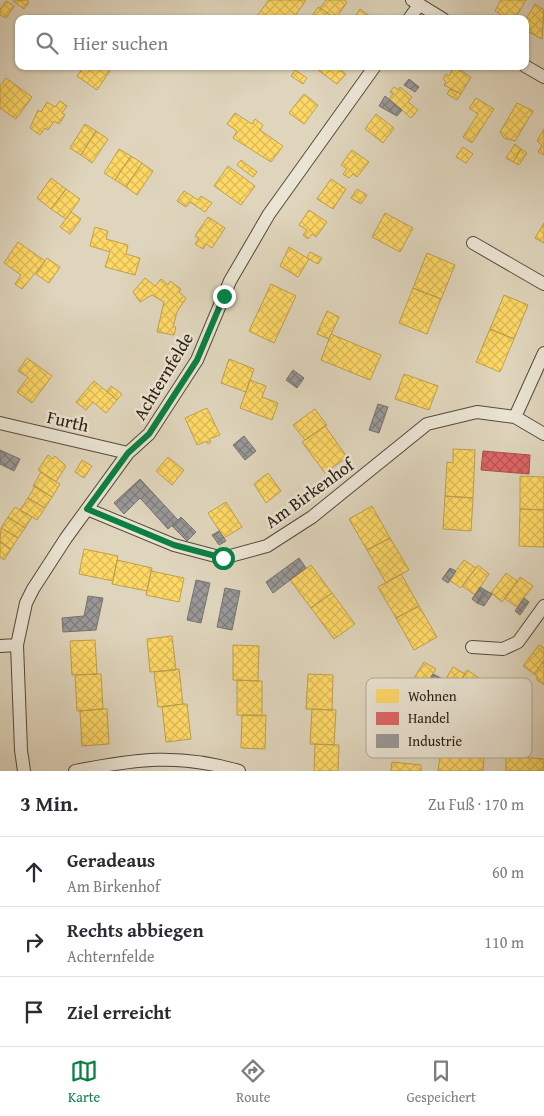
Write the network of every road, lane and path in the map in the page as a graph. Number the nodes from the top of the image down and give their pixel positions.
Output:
1 (415, 2) edge
2 (410, 15) edge
3 (436, 15) edge
4 (529, 68) edge
5 (372, 70) edge
6 (544, 77) edge
7 (473, 243) dead end
8 (544, 284) edge
9 (544, 352) edge
10 (515, 418) junction
11 (0, 423) edge
12 (544, 434) edge
13 (128, 453) junction
14 (87, 509) junction
15 (544, 606) edge
16 (17, 645) junction
17 (0, 646) edge
18 (472, 647) dead end
19 (24, 771) edge
20 (75, 771) edge
21 (239, 771) edge

1 - 2 street
1 - 3 street
4 - 6 street
5 - 13 street, Achternfelde
7 - 8 street
9 - 10 street
10 - 12 street, Am Birkenhof
10 - 14 street, Am Birkenhof
11 - 13 street, Furth
13 - 14 street, Achternfelde
14 - 16 street, Achternfelde
15 - 18 street
16 - 17 street
16 - 19 street, Achternfelde
20 - 21 street

